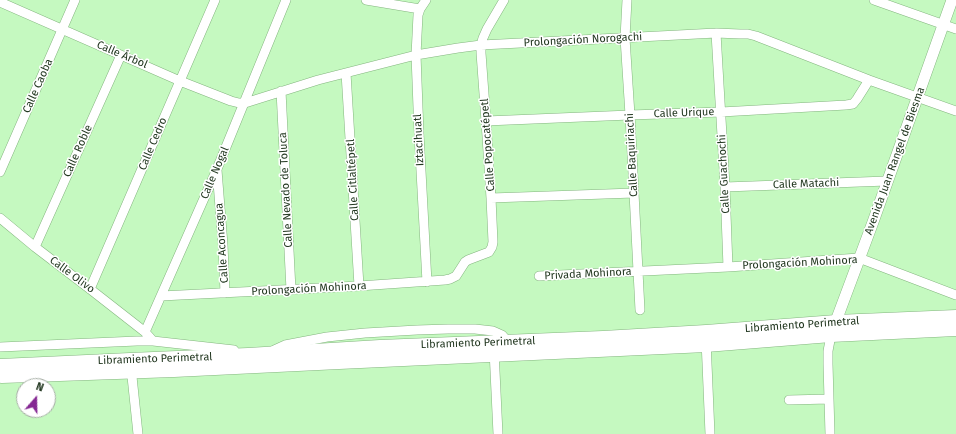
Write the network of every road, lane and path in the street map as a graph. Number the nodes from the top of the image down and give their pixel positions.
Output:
1 (75, 0) edge
2 (215, 0) edge
3 (286, 0) edge
4 (366, 0) edge
5 (426, 0) edge
6 (504, 0) edge
7 (627, 0) edge
8 (874, 0) edge
9 (952, 0) edge
10 (2, 4) edge
11 (420, 9) junction
12 (944, 24) junction
13 (956, 29) edge
14 (62, 30) junction
15 (716, 33) junction
16 (625, 38) junction
17 (481, 45) junction
18 (121, 55) junction
19 (416, 55) junction
20 (346, 73) junction
21 (869, 80) junction
22 (180, 81) junction
23 (281, 91) junction
24 (917, 98) junction
25 (245, 103) junction
26 (956, 111) edge
27 (721, 112) junction
28 (630, 115) junction
29 (486, 121) junction
30 (217, 169) junction
31 (0, 172) edge
32 (888, 181) junction
33 (725, 187) junction
34 (634, 193) junction
35 (491, 198) junction
36 (0, 218) edge
37 (35, 247) junction
38 (859, 258) junction
39 (728, 267) junction
40 (638, 272) junction
41 (456, 276) joint
42 (539, 276) dead end
43 (427, 282) junction
44 (359, 286) junction
45 (90, 289) junction
46 (291, 290) junction
47 (225, 292) junction
48 (956, 295) edge
49 (161, 296) junction
50 (640, 310) dead end
51 (956, 317) edge
52 (836, 322) junction
53 (956, 329) edge
54 (145, 332) junction
55 (831, 336) junction
56 (706, 339) junction
57 (153, 341) junction
58 (508, 342) junction
59 (0, 347) edge
60 (494, 349) junction
61 (270, 354) junction
62 (248, 356) junction
63 (0, 366) edge
64 (131, 366) junction
65 (0, 376) edge
66 (829, 399) junction
67 (789, 400) dead end
68 (138, 434) edge
69 (498, 434) edge
70 (710, 434) edge
71 (830, 434) edge

1 - 14 street, Calle Caoba
2 - 22 street, Calle Cedro
3 - 25 street, Calle Nogal
4 - 11 street
5 - 11 street, Iztacihuatl
6 - 17 street, Calle Popocatépetl
7 - 16 street, Calle Baquiriachi
8 - 12 street
9 - 12 street, Avenida Juan Rangel de Biesma
10 - 14 street, Calle Árbol
11 - 19 street, Iztacihuatl
12 - 13 street
12 - 24 street, Avenida Juan Rangel de Biesma
14 - 18 street, Calle Árbol
14 - 31 street, Calle Caoba
15 - 16 street, Prolongación Norogachi
15 - 21 street, Prolongación Norogachi
15 - 27 street, Calle Guachochi
16 - 17 street, Prolongación Norogachi
16 - 28 street, Calle Baquiriachi
17 - 19 street, Prolongación Norogachi
17 - 29 street, Calle Popocatépetl
18 - 22 street, Calle Árbol
18 - 37 street, Calle Roble
19 - 20 street, Prolongación Norogachi
19 - 43 street, Iztacihuatl
20 - 23 street, Prolongación Norogachi
20 - 44 street, Calle Citlaltépetl
21 - 24 street, Prolongación Norogachi
21 - 27 street, Calle Urique
22 - 25 street, Calle Árbol
22 - 45 street, Calle Cedro
23 - 25 street, Prolongación Norogachi
23 - 46 street, Calle Nevado de Toluca
24 - 26 street, Prolongación Norogachi
24 - 32 street, Avenida Juan Rangel de Biesma
25 - 30 street, Calle Nogal
27 - 28 street, Calle Urique
27 - 33 street, Calle Guachochi
28 - 29 street, Calle Urique
28 - 34 street, Calle Baquiriachi
29 - 35 street, Calle Popocatépetl
30 - 47 street, Calle Aconcagua
30 - 49 street, Calle Nogal
32 - 33 street, Calle Matachi
32 - 38 street, Avenida Juan Rangel de Biesma
33 - 39 street, Calle Guachochi
34 - 35 street
34 - 40 street, Calle Baquiriachi
35 - 41 street, Calle Popocatépetl
36 - 37 street, Calle Olivo
37 - 45 street, Calle Olivo
38 - 39 street, Prolongación Mohinora
38 - 48 street, Prolongación Mohinora
38 - 52 street, Avenida Juan Rangel de Biesma
39 - 40 street, Prolongación Mohinora
40 - 42 street, Privada Mohinora
40 - 50 street, Calle Baquiriachi
41 - 43 street, Prolongación Mohinora
43 - 44 street, Prolongación Mohinora
44 - 46 street, Prolongación Mohinora
45 - 54 street, Calle Olivo
46 - 47 street, Prolongación Mohinora
47 - 49 street, Prolongación Mohinora
49 - 54 street, Calle Nogal
51 - 52 main road, Libramiento Perimetral
52 - 55 street, Avenida Juan Rangel de Biesma
52 - 56 main road, Libramiento Perimetral
53 - 55 main road, Libramiento Perimetral
54 - 57 street
55 - 56 main road, Libramiento Perimetral
55 - 66 street
56 - 58 main road, Libramiento Perimetral
56 - 60 main road, Libramiento Perimetral
56 - 70 street
57 - 59 street
57 - 62 street
58 - 60 main road, Libramiento Perimetral
58 - 61 street
60 - 61 main road, Libramiento Perimetral
60 - 64 main road, Libramiento Perimetral
60 - 69 street
61 - 62 main road, Libramiento Perimetral
62 - 64 main road, Libramiento Perimetral
63 - 64 main road, Libramiento Perimetral
64 - 65 main road, Libramiento Perimetral
64 - 68 street
66 - 67 street
66 - 71 street

